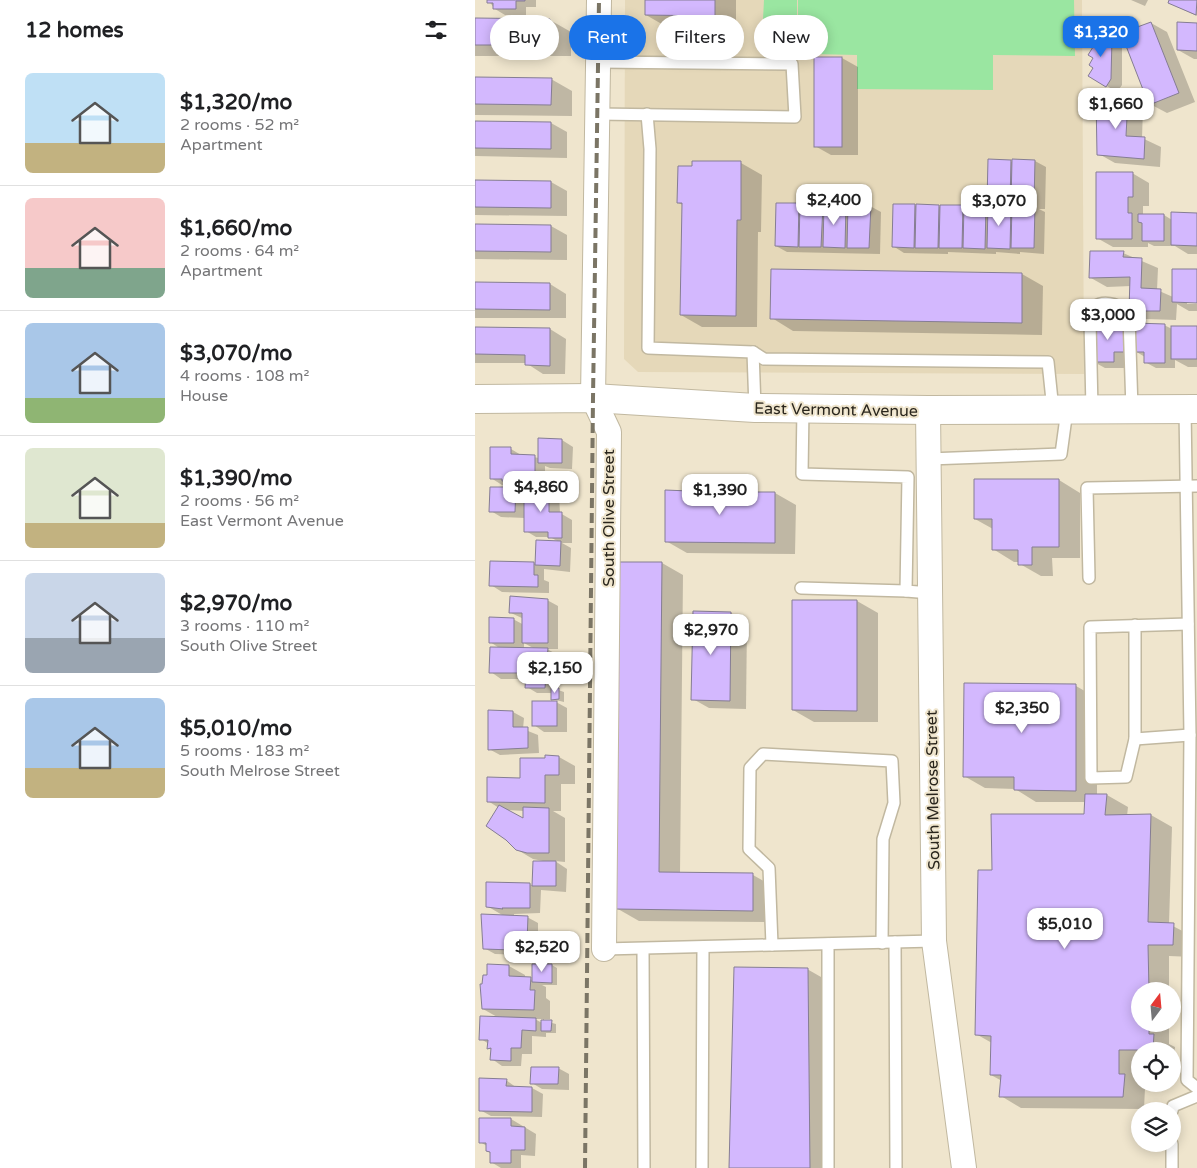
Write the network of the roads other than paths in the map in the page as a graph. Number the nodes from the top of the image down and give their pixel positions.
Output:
1 (599, 0) edge
2 (599, 62) junction
3 (598, 114) junction
4 (647, 114) junction
5 (753, 352) junction
6 (593, 398) junction
7 (475, 399) edge
8 (755, 408) junction
9 (803, 408) junction
10 (1071, 409) junction
11 (1131, 409) junction
12 (1191, 409) edge
13 (928, 410) junction
14 (929, 459) junction
15 (1197, 486) edge
16 (1185, 487) junction
17 (1089, 578) dead end
18 (801, 588) dead end
19 (906, 591) junction
20 (930, 593) junction
21 (1188, 624) junction
22 (1135, 625) junction
23 (1190, 736) junction
24 (1135, 738) junction
25 (934, 941) junction
26 (895, 942) junction
27 (881, 943) junction
28 (828, 944) junction
29 (772, 945) junction
30 (703, 947) junction
31 (604, 949) joint
32 (643, 949) junction
33 (1193, 997) edge
34 (1197, 1088) edge
35 (1197, 1096) edge
36 (1181, 1103) edge
37 (1172, 1152) edge
38 (644, 1168) edge
39 (702, 1168) edge
40 (828, 1168) edge
41 (896, 1168) edge
42 (964, 1168) edge
43 (1172, 1168) edge

1 - 2 street, South Olive Street
2 - 3 street, South Olive Street
2 - 4 lane
3 - 4 lane
3 - 6 street, South Olive Street
4 - 5 lane
5 - 8 lane
5 - 10 lane
6 - 7 street, East Vermont Avenue
6 - 8 street, East Vermont Avenue
6 - 31 street, South Olive Street
8 - 9 street, East Vermont Avenue
9 - 13 street, East Vermont Avenue
9 - 19 lane
10 - 11 street, East Vermont Avenue
10 - 11 lane
10 - 13 street, East Vermont Avenue
10 - 14 lane
11 - 12 street, East Vermont Avenue
12 - 16 lane
13 - 14 street, South Melrose Street
14 - 20 street, South Melrose Street
15 - 16 lane
16 - 17 lane
16 - 21 lane
18 - 19 lane
19 - 20 lane
20 - 25 street, South Melrose Street
21 - 22 lane
21 - 23 lane
22 - 24 lane
22 - 24 lane
23 - 24 lane
23 - 33 lane
25 - 26 lane
25 - 42 street, South Melrose Street
26 - 27 lane
26 - 41 lane
27 - 28 lane
27 - 29 lane
28 - 29 lane
28 - 40 lane
29 - 30 lane
30 - 32 lane
30 - 39 lane
31 - 32 lane
32 - 38 lane
33 - 34 lane
35 - 36 lane
37 - 43 lane

